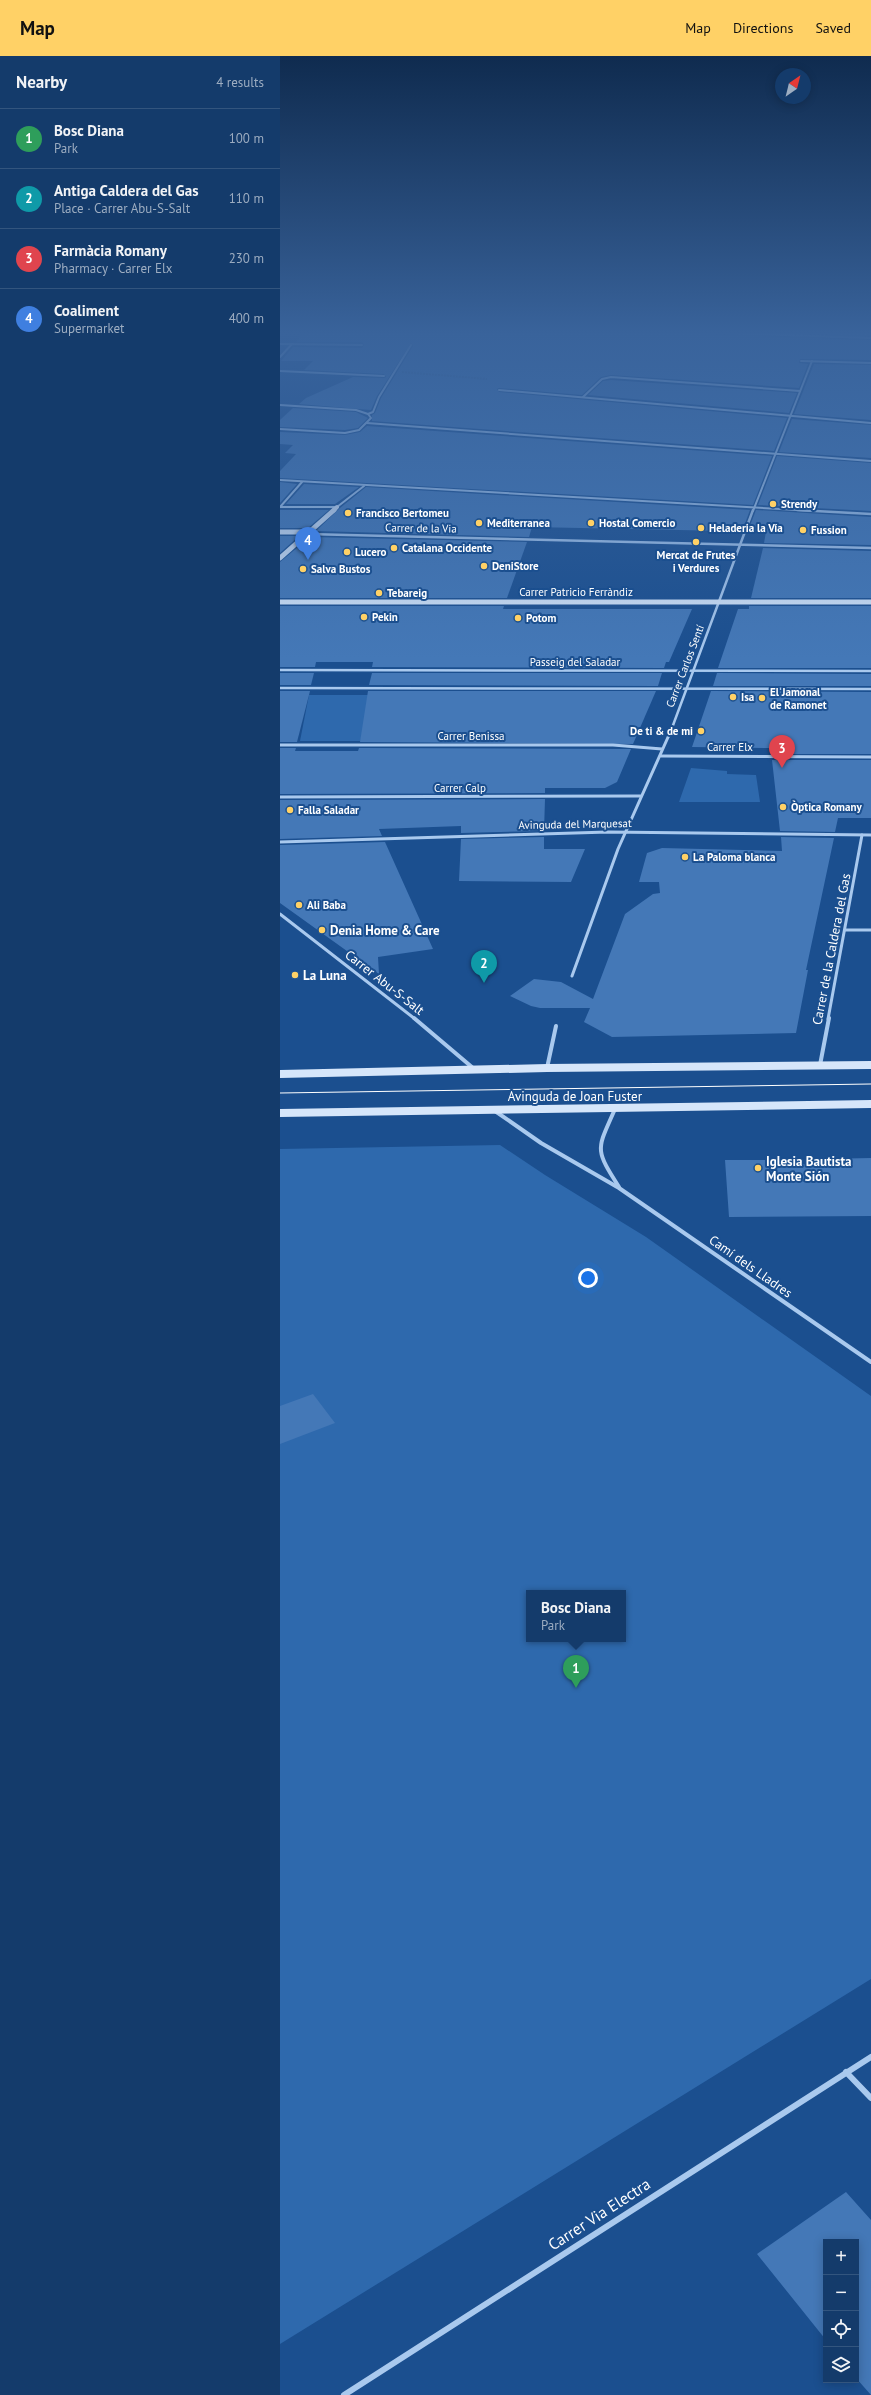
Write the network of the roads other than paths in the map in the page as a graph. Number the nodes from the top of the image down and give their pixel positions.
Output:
1 (607, 441) edge
2 (781, 441) edge
3 (776, 454) junction
4 (871, 461) edge
5 (280, 480) edge
6 (302, 482) junction
7 (365, 485) junction
8 (280, 507) edge
9 (337, 507) junction
10 (755, 507) junction
11 (871, 514) edge
12 (280, 532) edge
13 (308, 533) junction
14 (740, 545) junction
15 (871, 548) edge
16 (280, 558) edge
17 (280, 602) edge
18 (719, 602) junction
19 (871, 602) edge
20 (280, 670) edge
21 (694, 670) junction
22 (871, 671) edge
23 (280, 688) edge
24 (687, 688) junction
25 (871, 689) edge
26 (280, 745) edge
27 (662, 749) junction
28 (660, 756) junction
29 (871, 757) edge
30 (640, 796) junction
31 (280, 798) edge
32 (625, 832) junction
33 (862, 835) junction
34 (871, 835) edge
35 (280, 842) edge
36 (280, 914) edge
37 (845, 930) junction
38 (871, 930) edge
39 (572, 976) dead end
40 (556, 1026) dead end
41 (871, 1065) edge
42 (820, 1066) junction
43 (547, 1068) junction
44 (475, 1070) junction
45 (280, 1074) edge
46 (871, 1104) edge
47 (492, 1109) junction
48 (615, 1109) junction
49 (280, 1113) edge
50 (619, 1188) junction
51 (871, 1362) edge
52 (871, 2057) edge
53 (846, 2072) junction
54 (871, 2098) edge
55 (344, 2395) edge

1 - 3 street
2 - 3 street, Carrer Carlos Sentí
3 - 4 street
3 - 10 street, Carrer Carlos Sentí
5 - 6 street
6 - 7 street
6 - 8 street
7 - 9 street
7 - 10 street
8 - 9 street
9 - 13 main road
10 - 11 street
10 - 14 street, Carrer Carlos Sentí
12 - 13 main road, Carrer de la Via
13 - 14 street, Carrer de la Via
13 - 16 main road
14 - 15 street, Carrer de la Via
14 - 18 street, Carrer Carlos Sentí
17 - 18 main road, Carrer Patricio Ferràndiz
18 - 19 main road, Carrer Patricio Ferràndiz
18 - 21 street, Carrer Carlos Sentí
20 - 21 street, Passeig del Saladar
21 - 22 street, Passeig del Saladar
21 - 24 street, Carrer Carlos Sentí
23 - 24 street
24 - 25 street
24 - 27 street, Carrer Carlos Sentí
26 - 27 street, Carrer Benissa
27 - 28 street, Carrer Carlos Sentí
28 - 29 street, Carrer Elx
28 - 30 street, Carrer Carlos Sentí
30 - 31 street, Carrer Calp
30 - 32 street, Carrer Carlos Sentí
32 - 33 street, Avinguda del Marquesat
32 - 35 street, Avinguda del Marquesat
32 - 39 street, Carrer Carlos Sentí
33 - 34 street, Avinguda del Marquesat
33 - 37 street, Carrer de la Caldera del Gas
36 - 44 street, Carrer Abu-S-Salt
37 - 38 street
37 - 42 street, Carrer de la Caldera del Gas
40 - 43 street
41 - 42 main road, Avinguda de Joan Fuster
42 - 43 main road, Avinguda de Joan Fuster
43 - 44 main road, Avinguda de Joan Fuster
44 - 45 main road, Avinguda de Joan Fuster
46 - 48 main road, Avinguda de Joan Fuster
47 - 48 main road, Avinguda de Joan Fuster
47 - 49 main road, Avinguda de Joan Fuster
47 - 50 street, Camí dels Lladres
48 - 50 street, Camí dels Lladres
50 - 51 street, Camí dels Lladres
52 - 53 street, Carrer Via Electra
53 - 54 street
53 - 55 street, Carrer Via Electra

